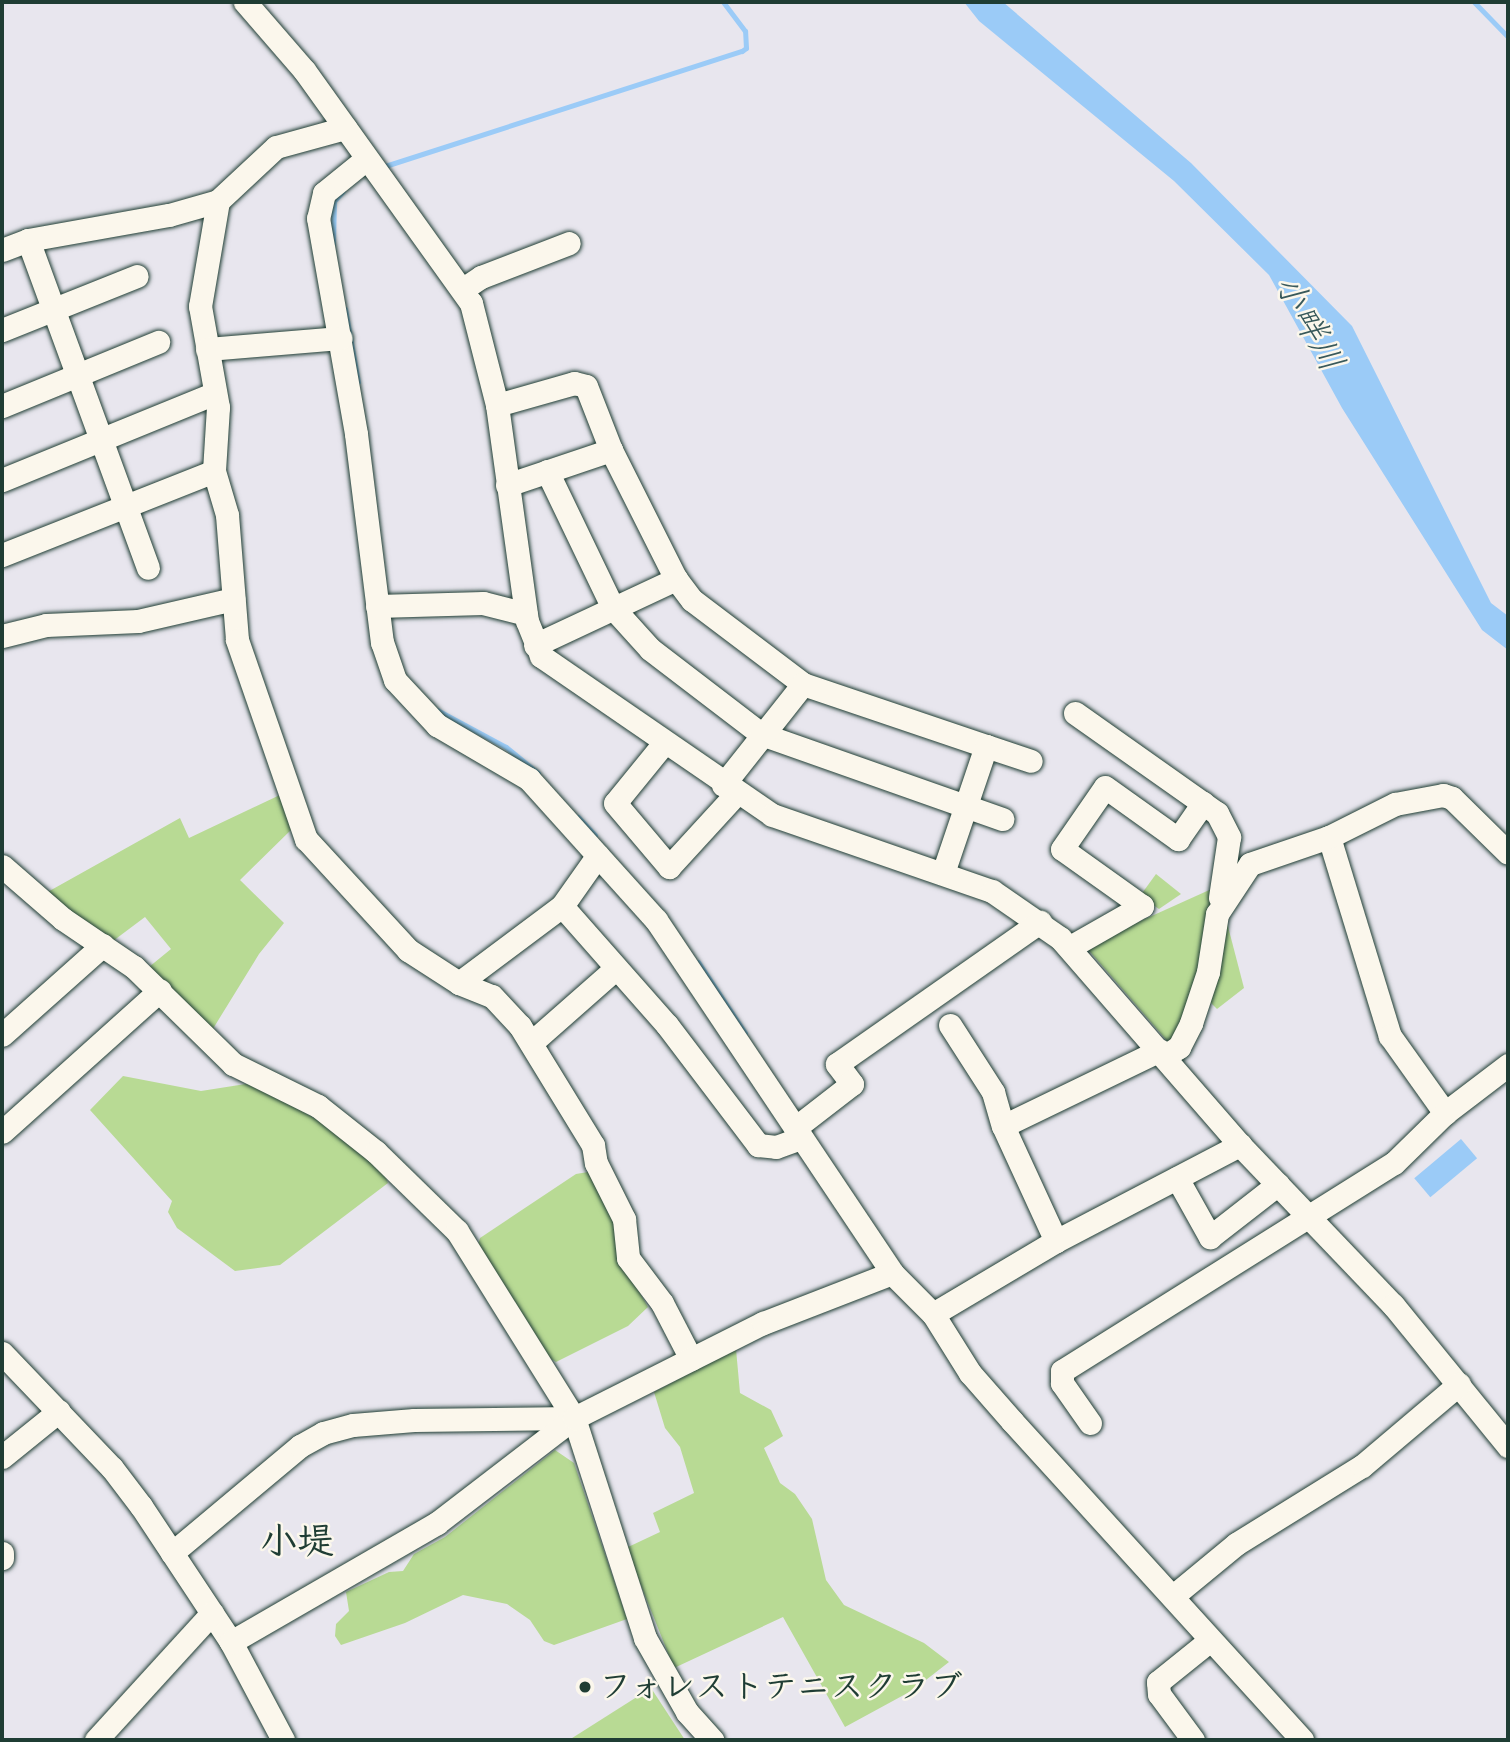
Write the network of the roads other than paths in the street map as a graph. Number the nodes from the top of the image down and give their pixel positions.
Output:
1 (245, 2) edge
2 (345, 128) junction
3 (366, 159) junction
4 (218, 201) junction
5 (28, 240) junction
6 (569, 243) dead end
7 (2, 250) edge
8 (137, 275) dead end
9 (463, 289) junction
10 (53, 309) junction
11 (2, 330) edge
12 (341, 338) junction
13 (158, 342) dead end
14 (207, 349) junction
15 (77, 375) junction
16 (215, 393) junction
17 (497, 405) junction
18 (2, 406) edge
19 (101, 439) junction
20 (611, 450) junction
21 (214, 471) junction
22 (547, 471) junction
23 (2, 480) edge
24 (507, 485) junction
25 (126, 507) junction
26 (2, 555) edge
27 (148, 568) dead end
28 (676, 579) junction
29 (233, 599) junction
30 (384, 606) junction
31 (613, 608) junction
32 (526, 614) junction
33 (2, 636) edge
34 (535, 645) junction
35 (803, 684) junction
36 (1075, 713) dead end
37 (761, 734) junction
38 (663, 743) junction
39 (986, 746) junction
40 (1031, 761) dead end
41 (730, 789) junction
42 (1203, 803) junction
43 (966, 807) junction
44 (1003, 819) dead end
45 (1329, 837) junction
46 (1508, 853) edge
47 (598, 855) junction
48 (2, 866) edge
49 (943, 873) junction
50 (562, 906) junction
51 (1217, 914) junction
52 (1040, 922) junction
53 (103, 945) junction
54 (1070, 947) junction
55 (616, 968) junction
56 (459, 983) junction
57 (160, 990) junction
58 (950, 1025) dead end
59 (2, 1035) edge
60 (531, 1043) junction
61 (1163, 1053) junction
62 (1508, 1065) edge
63 (1445, 1112) junction
64 (1003, 1126) junction
65 (2, 1132) edge
66 (798, 1133) junction
67 (1240, 1145) junction
68 (1177, 1178) junction
69 (1278, 1184) junction
70 (1306, 1215) junction
71 (1056, 1241) junction
72 (892, 1273) junction
73 (933, 1314) junction
74 (2, 1355) edge
75 (691, 1359) junction
76 (1459, 1384) junction
77 (59, 1411) junction
78 (574, 1418) junction
79 (1090, 1423) dead end
80 (1508, 1446) edge
81 (2, 1457) edge
82 (172, 1553) junction
83 (1172, 1596) junction
84 (212, 1613) junction
85 (1209, 1642) junction
86 (231, 1643) junction
87 (96, 1740) edge
88 (282, 1740) edge
89 (712, 1740) edge
90 (1193, 1740) edge
91 (1302, 1740) edge

1 - 2 street
2 - 3 street
2 - 4 street
3 - 9 street
3 - 12 street
4 - 5 street
4 - 14 street
5 - 7 street
5 - 10 street
6 - 9 street
8 - 10 street
9 - 17 street
10 - 11 street
10 - 15 street
12 - 14 street
12 - 30 street
13 - 15 street
14 - 16 street
15 - 18 street
15 - 19 street
16 - 19 street
16 - 21 street
17 - 20 street
17 - 24 street
19 - 23 street
19 - 25 street
20 - 22 street
20 - 28 street
21 - 25 street
21 - 29 street
22 - 24 street
22 - 31 street
24 - 32 street
25 - 26 street
25 - 27 street
28 - 31 street
28 - 35 street
29 - 33 street
29 - 56 street
30 - 32 street
30 - 47 street
31 - 34 street
31 - 37 street
32 - 34 street
34 - 38 street
35 - 37 street
35 - 39 street
36 - 42 street
37 - 41 street
37 - 43 street
38 - 41 street
38 - 41 street
39 - 40 street
39 - 43 street
41 - 49 street
42 - 51 street
42 - 54 street
43 - 44 street
43 - 49 street
45 - 46 street
45 - 51 street
45 - 63 street
47 - 50 street
47 - 66 street
48 - 53 street
49 - 52 street
50 - 55 street
50 - 56 street
51 - 61 street
52 - 54 street
52 - 66 street
53 - 57 street
53 - 59 street
54 - 61 street
55 - 60 street
55 - 66 street
56 - 60 street
57 - 65 street
57 - 78 street
58 - 64 street
60 - 75 street
61 - 64 street
61 - 67 street
62 - 63 street
63 - 70 street
64 - 71 street
66 - 72 street
67 - 68 street
67 - 69 street
68 - 69 street
68 - 71 street
69 - 70 street
70 - 76 street
70 - 79 street
71 - 73 street
72 - 73 street
72 - 75 street
73 - 83 street
74 - 77 street
75 - 78 street
76 - 80 street
76 - 83 street
77 - 81 street
77 - 82 street
78 - 82 street
78 - 86 street
78 - 89 street
82 - 84 street
83 - 85 street
84 - 86 street
84 - 87 street
85 - 90 street
85 - 91 street
86 - 88 street

